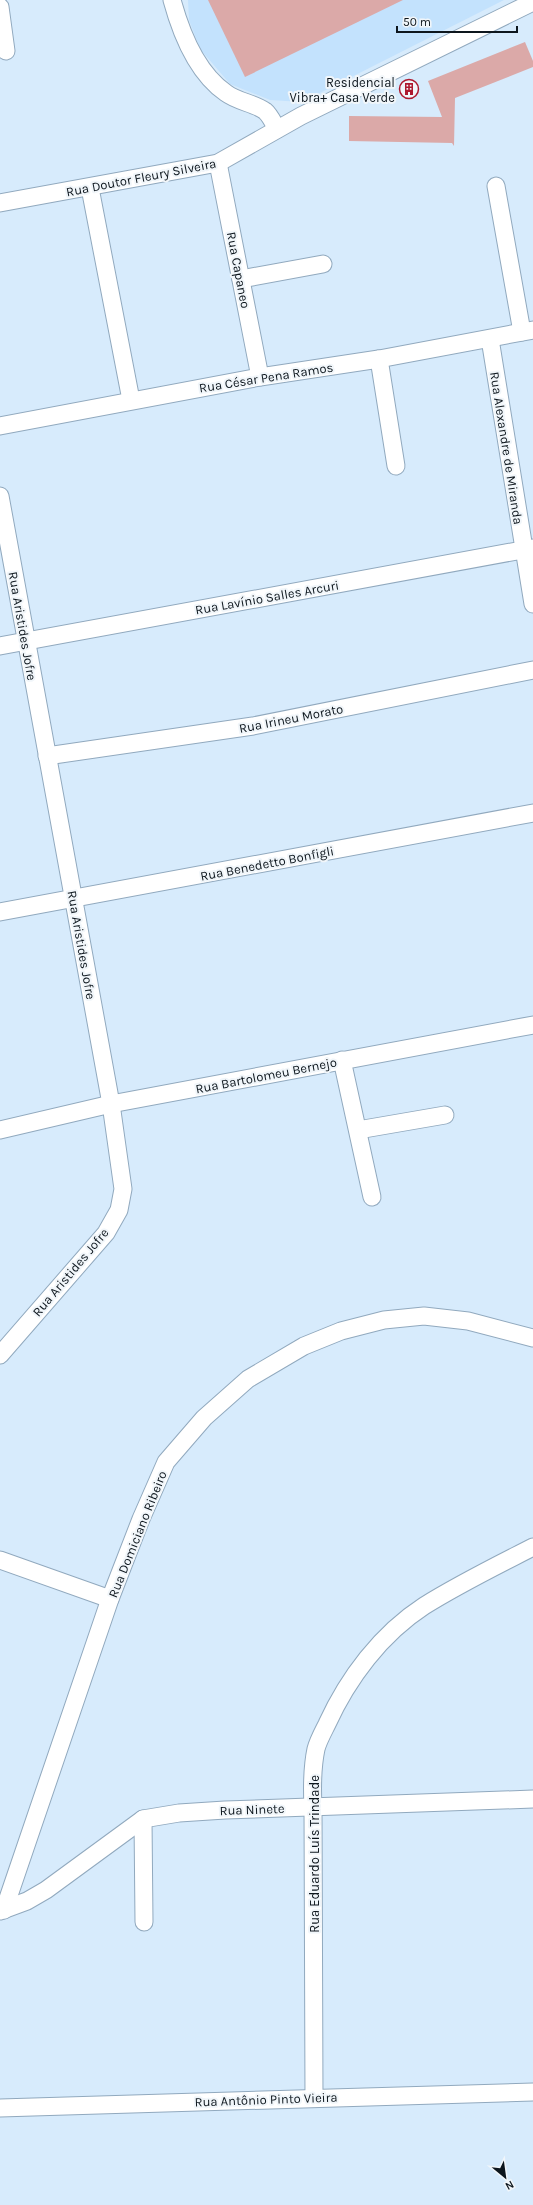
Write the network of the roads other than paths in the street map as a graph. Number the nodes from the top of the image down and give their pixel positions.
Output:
1 (172, 0) edge
2 (533, 2) edge
3 (0, 7) edge
4 (6, 51) dead end
5 (277, 129) junction
6 (218, 163) junction
7 (496, 186) dead end
8 (90, 188) junction
9 (0, 203) edge
10 (323, 264) dead end
11 (241, 280) junction
12 (528, 331) edge
13 (490, 339) junction
14 (379, 359) junction
15 (260, 377) junction
16 (131, 400) junction
17 (0, 426) edge
18 (396, 466) dead end
19 (0, 496) edge
20 (528, 549) edge
21 (533, 604) edge
22 (26, 641) junction
23 (0, 646) edge
24 (533, 670) edge
25 (47, 756) junction
26 (533, 813) edge
27 (74, 898) junction
28 (0, 912) edge
29 (533, 1025) edge
30 (342, 1060) junction
31 (111, 1104) junction
32 (445, 1116) dead end
33 (0, 1130) edge
34 (358, 1130) junction
35 (372, 1197) dead end
36 (533, 1338) edge
37 (0, 1355) edge
38 (533, 1547) edge
39 (0, 1560) edge
40 (110, 1599) junction
41 (533, 1799) edge
42 (313, 1807) junction
43 (143, 1819) junction
44 (2, 1911) edge
45 (144, 1922) dead end
46 (533, 2092) edge
47 (314, 2098) junction
48 (0, 2108) edge

1 - 5 street
2 - 5 street, Rua Doutor Fleury Silveira
3 - 4 street
5 - 6 street, Rua Doutor Fleury Silveira
6 - 8 street, Rua Doutor Fleury Silveira
6 - 11 street, Rua Capaneo
7 - 12 street
8 - 9 street, Rua Doutor Fleury Silveira
8 - 16 street
10 - 11 street
11 - 15 street, Rua Capaneo
12 - 13 street, Rua César Pena Ramos
13 - 14 street, Rua César Pena Ramos
13 - 20 street, Rua Alexandre de Miranda
14 - 15 street, Rua César Pena Ramos
14 - 18 street
15 - 16 street, Rua César Pena Ramos
16 - 17 street, Rua César Pena Ramos
19 - 22 street, Rua Aristides Jofre
20 - 21 street, Rua Alexandre de Miranda
20 - 22 street, Rua Lavínio Salles Arcuri
22 - 23 street, Rua Lavínio Salles Arcuri
22 - 25 street, Rua Aristides Jofre
24 - 25 street, Rua Irineu Morato
25 - 27 street, Rua Aristides Jofre
26 - 27 street, Rua Benedetto Bonfigli
27 - 28 street, Rua Benedetto Bonfigli
27 - 31 street, Rua Aristides Jofre
29 - 30 street, Rua Bartolomeu Bernejo
30 - 31 street, Rua Bartolomeu Bernejo
30 - 34 street
31 - 33 street, Rua Bartolomeu Bernejo
31 - 37 street, Rua Aristides Jofre
32 - 34 street
34 - 35 street
36 - 40 street, Rua Domiciano Ribeiro
38 - 42 street, Rua Eduardo Luís Trindade
39 - 40 street
40 - 44 street, Rua Domiciano Ribeiro
41 - 42 street, Rua Ninete
42 - 43 street, Rua Ninete
42 - 47 street, Rua Eduardo Luís Trindade
43 - 44 street, Rua Ninete
43 - 45 street
46 - 47 street, Rua Antônio Pinto Vieira
47 - 48 street, Rua Antônio Pinto Vieira

